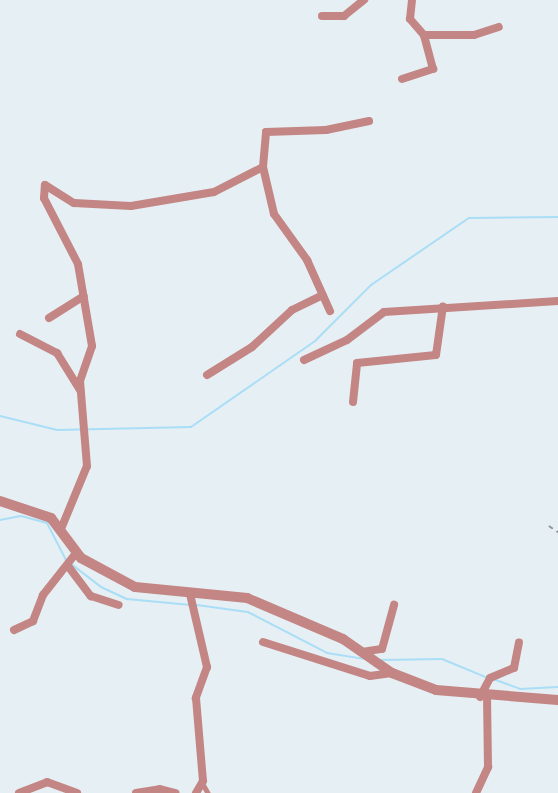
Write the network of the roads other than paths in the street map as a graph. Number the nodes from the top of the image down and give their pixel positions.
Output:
1 (364, 0) edge
2 (412, 0) edge
3 (322, 16) dead end
4 (499, 27) dead end
5 (424, 35) junction
6 (402, 79) dead end
7 (369, 121) dead end
8 (262, 167) junction
9 (323, 295) junction
10 (84, 296) junction
11 (558, 302) edge
12 (443, 306) junction
13 (330, 311) dead end
14 (49, 318) dead end
15 (20, 334) dead end
16 (304, 360) dead end
17 (207, 375) dead end
18 (81, 391) junction
19 (353, 402) dead end
20 (0, 501) edge
21 (61, 528) junction
22 (76, 553) junction
23 (68, 566) junction
24 (190, 594) junction
25 (119, 605) dead end
26 (394, 605) dead end
27 (14, 630) dead end
28 (263, 642) dead end
29 (519, 642) dead end
30 (362, 651) junction
31 (392, 673) junction
32 (484, 698) junction
33 (558, 700) edge
34 (203, 784) junction
35 (19, 793) edge
36 (77, 793) edge
37 (136, 793) edge
38 (175, 793) edge
39 (196, 793) edge
40 (208, 793) edge
41 (476, 793) edge

1 - 3 street
2 - 5 street
4 - 5 street
5 - 6 street
7 - 8 street
8 - 9 street
8 - 10 street
9 - 13 street
9 - 17 street
10 - 14 street
10 - 18 street
11 - 12 street
12 - 16 street
12 - 19 street
15 - 18 street
18 - 21 street
20 - 21 street
21 - 22 street
22 - 23 street
22 - 24 street
23 - 25 street
23 - 27 street
24 - 30 street
24 - 34 street
26 - 30 street
28 - 31 street
29 - 32 street
30 - 31 street
31 - 32 street
32 - 33 street
32 - 41 street
34 - 39 street
34 - 40 lane
35 - 36 street
37 - 38 street

